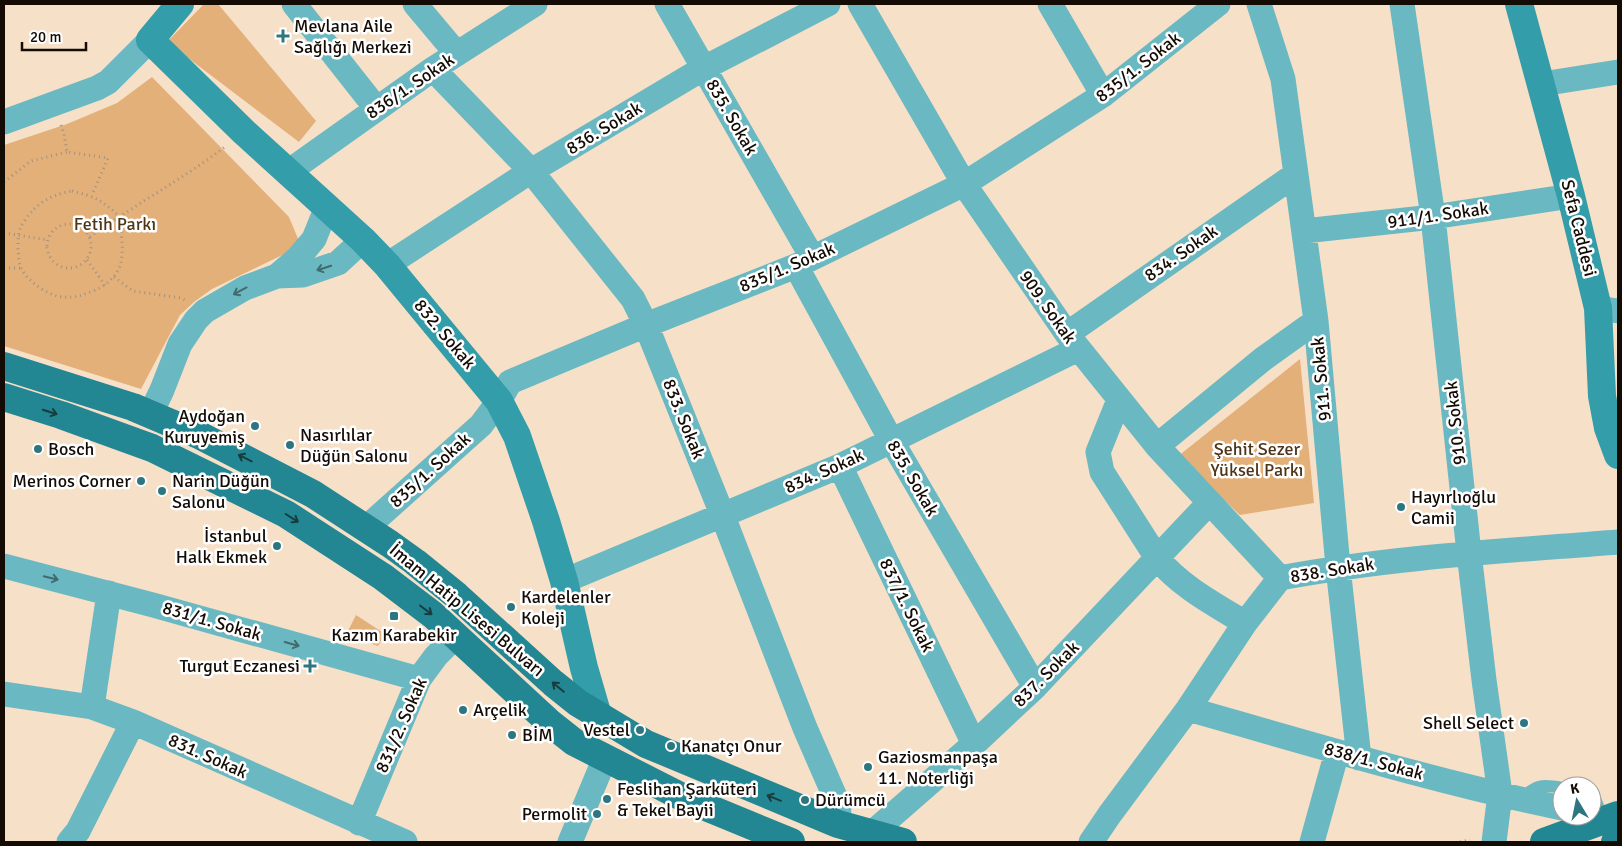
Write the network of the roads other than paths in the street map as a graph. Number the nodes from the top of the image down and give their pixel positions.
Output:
1 (180, 4) edge
2 (294, 4) edge
3 (415, 4) edge
4 (535, 4) edge
5 (667, 4) edge
6 (828, 4) edge
7 (860, 4) edge
8 (1050, 4) edge
9 (1218, 4) edge
10 (1259, 4) edge
11 (1402, 4) edge
12 (1520, 4) edge
13 (150, 40) junction
14 (457, 54) junction
15 (704, 68) junction
16 (433, 69) junction
17 (1618, 72) edge
18 (1542, 84) junction
19 (1103, 95) junction
20 (376, 108) junction
21 (4, 122) edge
22 (531, 171) junction
23 (288, 172) junction
24 (1296, 174) junction
25 (964, 184) junction
26 (1571, 196) junction
27 (327, 207) junction
28 (1433, 217) junction
29 (1304, 231) junction
30 (363, 240) junction
31 (804, 262) junction
32 (387, 265) junction
33 (277, 276) junction
34 (1608, 309) edge
35 (1316, 321) junction
36 (646, 324) junction
37 (1072, 342) junction
38 (4, 366) edge
39 (4, 397) edge
40 (1119, 400) junction
41 (500, 401) junction
42 (160, 419) junction
43 (892, 440) junction
44 (1157, 446) junction
45 (1618, 455) edge
46 (171, 456) junction
47 (840, 466) junction
48 (1209, 503) junction
49 (722, 514) junction
50 (366, 528) junction
51 (1618, 542) edge
52 (1469, 553) junction
53 (1157, 558) junction
54 (4, 566) edge
55 (1338, 567) junction
56 (1280, 578) junction
57 (564, 581) junction
58 (109, 593) junction
59 (1245, 623) junction
60 (456, 636) junction
61 (418, 679) junction
62 (1035, 688) junction
63 (4, 694) edge
64 (92, 707) junction
65 (1188, 709) junction
66 (598, 716) junction
67 (133, 722) junction
68 (974, 744) junction
69 (1348, 755) junction
70 (605, 758) junction
71 (1552, 786) edge
72 (1510, 797) junction
73 (1552, 806) edge
74 (1608, 820) edge
75 (359, 823) junction
76 (838, 824) junction
77 (871, 834) junction
78 (69, 842) edge
79 (405, 842) edge
80 (570, 842) edge
81 (791, 842) edge
82 (903, 842) edge
83 (1092, 842) edge
84 (1312, 842) edge
85 (1494, 842) edge
86 (1544, 842) edge

1 - 13 street
2 - 20 street
3 - 14 street
4 - 14 street, 836/1. Sokak
5 - 15 street, 835. Sokak
6 - 15 street, 836. Sokak
7 - 25 street, 909. Sokak
8 - 19 street
9 - 19 street, 835/1. Sokak
10 - 24 street, 911. Sokak
11 - 28 street, 910. Sokak
12 - 18 street, Sefa Caddesi
13 - 21 street
13 - 23 street, 832. Sokak
14 - 16 street, 836/1. Sokak
15 - 22 street, 836. Sokak
15 - 31 street, 835. Sokak
16 - 20 street, 836/1. Sokak
16 - 22 street, 833. Sokak
17 - 18 street
18 - 26 street, Sefa Caddesi
19 - 25 street, 835/1. Sokak
20 - 23 street, 836/1. Sokak
22 - 32 street, 836. Sokak
22 - 36 street, 833. Sokak
23 - 27 street, 832. Sokak
24 - 29 street, 911. Sokak
24 - 37 street, 834. Sokak
25 - 31 street, 835/1. Sokak
25 - 37 street, 909. Sokak
26 - 28 street, 911/1. Sokak
26 - 34 street, Sefa Caddesi
27 - 30 street, 832. Sokak
27 - 33 street
28 - 29 street, 911/1. Sokak
28 - 52 street, 910. Sokak
29 - 35 street, 911. Sokak
30 - 32 street, 832. Sokak
30 -> 33 street
31 - 36 street, 835/1. Sokak
31 - 43 street, 835. Sokak
32 - 41 street, 832. Sokak
33 -> 42 street
34 - 45 street, Sefa Caddesi
35 - 44 street
35 - 55 street, 911. Sokak
36 - 41 street, 835/1. Sokak
36 - 49 street, 833. Sokak
37 - 40 street, 909. Sokak
37 - 43 street, 834. Sokak
38 - 42 main road, İmam Hatip Lisesi Bulvarı
39 -> 46 main road, İmam Hatip Lisesi Bulvarı
40 - 44 street, 909. Sokak
40 - 53 street
41 - 50 street, 835/1. Sokak
41 - 57 street, 832. Sokak
42 - 46 main road
50 -> 42 main road, İmam Hatip Lisesi Bulvarı
43 - 47 street, 834. Sokak
43 - 62 street, 835. Sokak
44 - 48 street, 909. Sokak
46 -> 60 main road, İmam Hatip Lisesi Bulvarı
47 - 49 street, 834. Sokak
47 - 68 street, 837/1. Sokak
48 - 53 street, 837. Sokak
48 - 56 street, 909. Sokak
49 - 57 street, 834. Sokak
49 - 76 street, 833. Sokak
66 -> 50 main road, İmam Hatip Lisesi Bulvarı
51 - 52 street, 838. Sokak
52 - 55 street, 838. Sokak
52 - 72 street, 910. Sokak
53 - 59 street
53 - 62 street, 837. Sokak
54 -> 58 street, 831/1. Sokak
55 - 56 street, 838. Sokak
55 - 69 street, 911. Sokak
56 - 59 street, 838. Sokak
57 - 66 street, 832. Sokak
58 -> 61 street, 831/1. Sokak
58 - 64 street
59 - 65 street, 838. Sokak
60 - 61 street, 831/2. Sokak
60 - 70 main road, İmam Hatip Lisesi Bulvarı
61 - 75 street, 831/2. Sokak
62 - 68 street, 837. Sokak
63 - 64 street, 831. Sokak
64 - 67 street, 831. Sokak
65 - 69 street, 838/1. Sokak
65 - 83 street, 838. Sokak
76 -> 66 main road, İmam Hatip Lisesi Bulvarı
67 - 75 street, 831. Sokak
67 - 78 street
68 - 77 street, 837. Sokak
69 - 72 street, 838/1. Sokak
69 - 84 street, 911. Sokak
70 - 80 street
70 - 81 main road, İmam Hatip Lisesi Bulvarı
71 - 72 lane
72 - 73 street, 838/1. Sokak
72 - 85 street, 910. Sokak
74 - 86 main road
75 - 79 street, 831. Sokak
76 - 77 main road, İmam Hatip Lisesi Bulvarı
77 - 82 main road, İmam Hatip Lisesi Bulvarı

